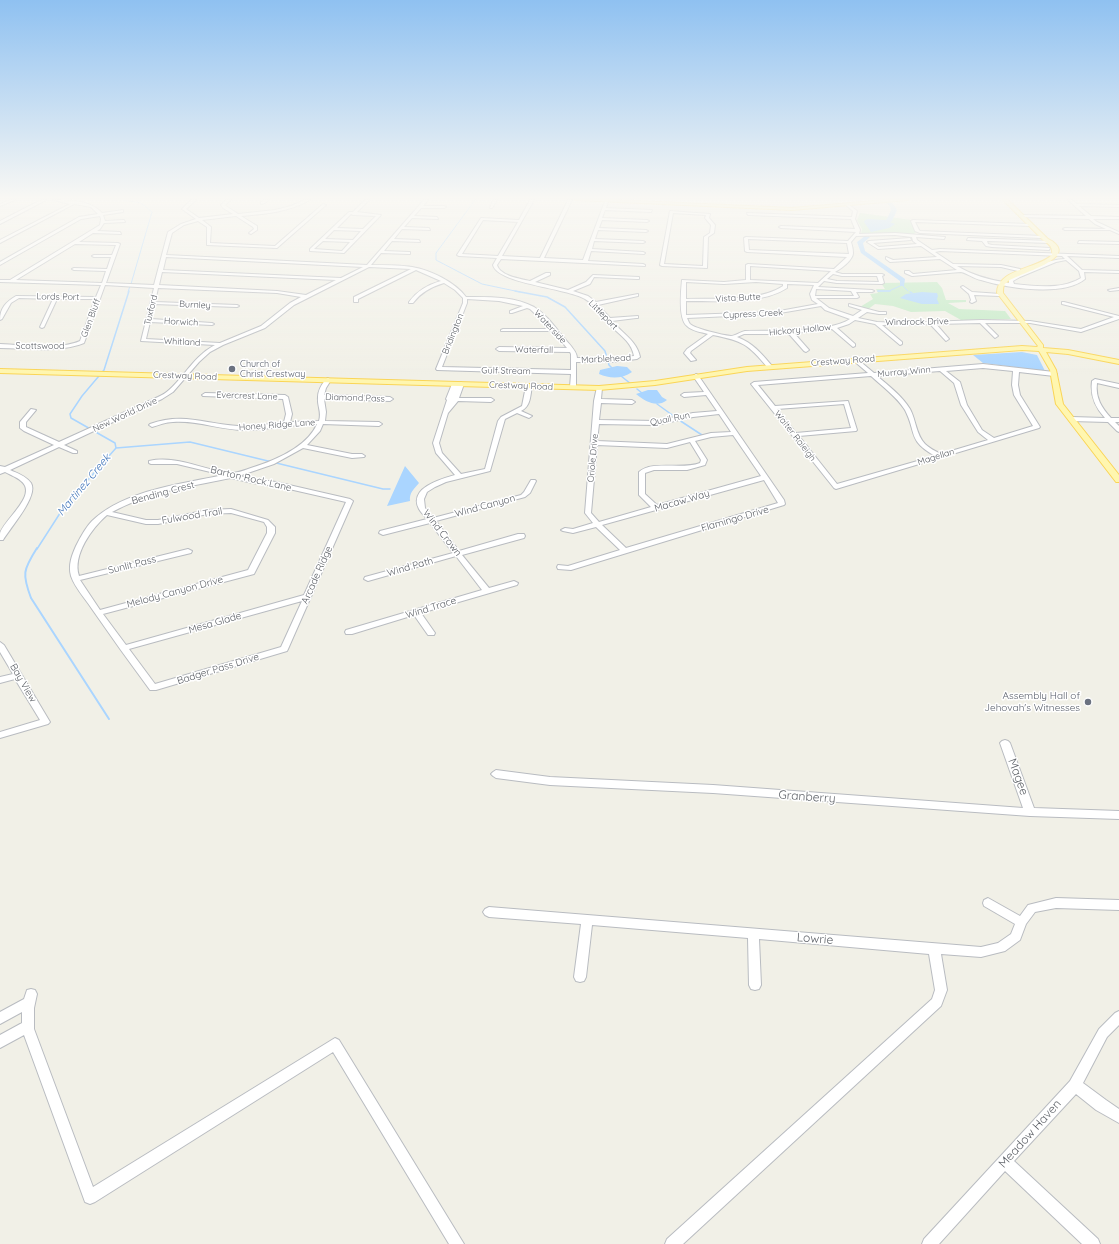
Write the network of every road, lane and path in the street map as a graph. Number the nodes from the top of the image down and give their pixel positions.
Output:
1 (10, 258) edge
2 (48, 258) edge
3 (112, 258) edge
4 (163, 258) edge
5 (206, 258) edge
6 (375, 258) edge
7 (499, 258) edge
8 (522, 258) edge
9 (586, 258) edge
10 (663, 258) edge
11 (705, 258) edge
12 (848, 258) edge
13 (887, 258) dead end
14 (942, 258) joint
15 (1044, 258) edge
16 (1048, 258) edge
17 (1067, 258) edge
18 (542, 259) joint
19 (1069, 260) junction
20 (584, 262) junction
21 (0, 264) edge
22 (643, 265) dead end
23 (953, 265) junction
24 (368, 266) junction
25 (74, 269) dead end
26 (415, 269) junction
27 (108, 270) junction
28 (1018, 270) junction
29 (160, 271) junction
30 (834, 271) junction
31 (963, 271) junction
32 (1081, 271) junction
33 (907, 272) dead end
34 (1119, 272) edge
35 (548, 274) dead end
36 (637, 278) dead end
37 (343, 279) junction
38 (824, 280) junction
39 (0, 281) edge
40 (11, 281) junction
41 (748, 281) junction
42 (443, 282) junction
43 (532, 282) junction
44 (785, 282) junction
45 (998, 283) junction
46 (103, 284) junction
47 (819, 284) junction
48 (1012, 285) junction
49 (157, 286) junction
50 (0, 287) edge
51 (815, 288) junction
52 (963, 288) dead end
53 (1119, 289) edge
54 (853, 290) junction
55 (1110, 290) dead end
56 (569, 291) junction
57 (872, 292) dead end
58 (971, 293) junction
59 (636, 295) dead end
60 (997, 295) junction
61 (307, 296) junction
62 (56, 297) junction
63 (813, 297) junction
64 (98, 298) junction
65 (465, 298) junction
66 (683, 300) junction
67 (356, 301) dead end
68 (411, 302) dead end
69 (972, 302) dead end
70 (153, 303) junction
71 (1064, 303) dead end
72 (595, 304) junction
73 (821, 305) junction
74 (851, 305) dead end
75 (237, 306) dead end
76 (527, 306) junction
77 (866, 310) junction
78 (512, 312) dead end
79 (884, 313) dead end
80 (636, 317) dead end
81 (685, 317) junction
82 (1119, 317) edge
83 (854, 318) junction
84 (0, 319) edge
85 (149, 320) junction
86 (608, 320) junction
87 (981, 321) junction
88 (931, 322) junction
89 (1018, 322) junction
90 (877, 323) junction
91 (212, 324) dead end
92 (42, 327) dead end
93 (834, 327) junction
94 (503, 330) dead end
95 (554, 330) junction
96 (790, 332) junction
97 (712, 333) junction
98 (995, 336) dead end
99 (731, 338) junction
100 (946, 339) dead end
101 (143, 340) joint
102 (1031, 341) junction
103 (900, 343) dead end
104 (221, 344) junction
105 (79, 345) joint
106 (853, 345) dead end
107 (0, 346) edge
108 (1039, 346) junction
109 (1019, 348) junction
110 (499, 349) dead end
111 (570, 350) junction
112 (806, 350) dead end
113 (1062, 351) junction
114 (1045, 355) junction
115 (637, 357) joint
116 (574, 360) junction
117 (693, 360) dead end
118 (859, 360) junction
119 (1119, 362) edge
120 (770, 367) junction
121 (439, 369) joint
122 (941, 369) junction
123 (1016, 370) junction
124 (0, 371) edge
125 (574, 372) junction
126 (1054, 374) junction
127 (875, 375) junction
128 (184, 376) junction
129 (696, 376) junction
130 (328, 380) junction
131 (458, 384) junction
132 (754, 384) joint
133 (529, 386) junction
134 (1119, 386) edge
135 (573, 388) junction
136 (599, 388) junction
137 (707, 393) junction
138 (684, 394) dead end
139 (205, 395) dead end
140 (320, 397) junction
141 (390, 399) dead end
142 (449, 399) junction
143 (456, 399) junction
144 (491, 400) dead end
145 (598, 401) junction
146 (632, 402) dead end
147 (773, 408) junction
148 (33, 410) dead end
149 (517, 411) junction
150 (447, 412) junction
151 (720, 412) junction
152 (529, 416) dead end
153 (1071, 419) junction
154 (1110, 420) junction
155 (1119, 420) edge
156 (596, 422) junction
157 (321, 423) junction
158 (287, 424) junction
159 (379, 424) dead end
160 (152, 425) dead end
161 (1119, 430) edge
162 (735, 433) junction
163 (794, 435) junction
164 (692, 440) junction
165 (993, 440) junction
166 (594, 443) junction
167 (58, 445) junction
168 (301, 446) junction
169 (75, 452) dead end
170 (362, 456) dead end
171 (940, 456) junction
172 (151, 462) dead end
173 (1, 470) edge
174 (234, 475) junction
175 (460, 477) junction
176 (766, 477) junction
177 (533, 480) dead end
178 (1119, 480) edge
179 (836, 487) joint
180 (350, 501) joint
181 (656, 508) junction
182 (107, 513) junction
183 (432, 520) junction
184 (598, 524) junction
185 (565, 530) dead end
186 (383, 533) dead end
187 (521, 536) dead end
188 (0, 538) edge
189 (188, 551) dead end
190 (625, 551) junction
191 (458, 554) junction
192 (561, 567) dead end
193 (251, 572) joint
194 (76, 579) junction
195 (368, 579) dead end
196 (514, 583) dead end
197 (487, 591) junction
198 (307, 597) junction
199 (98, 612) junction
200 (416, 612) junction
201 (348, 632) dead end
202 (431, 633) dead end
203 (0, 645) edge
204 (124, 648) junction
205 (284, 649) joint
206 (18, 675) junction
207 (0, 680) edge
208 (0, 735) edge
209 (1005, 743) dead end
210 (496, 774) dead end
211 (1030, 812) junction
212 (1119, 815) edge
213 (988, 903) dead end
214 (1119, 905) edge
215 (489, 912) dead end
216 (587, 920) junction
217 (1021, 922) junction
218 (753, 934) junction
219 (934, 950) junction
220 (580, 977) dead end
221 (755, 985) dead end
222 (1119, 1017) edge
223 (0, 1018) edge
224 (28, 1026) junction
225 (0, 1042) edge
226 (1075, 1085) junction
227 (1119, 1116) edge
228 (1004, 1162) junction
229 (457, 1244) edge
230 (672, 1244) edge
231 (930, 1244) edge
232 (1093, 1244) edge

1 - 21 street
2 - 40 street
3 - 27 street, Glen Bluff
4 - 29 street, Tuxford
5 - 24 street
6 - 24 street, New World Drive
7 - 43 street, Littleport
8 - 18 street
9 - 20 street
10 - 11 street
12 - 30 street
13 - 14 street
14 - 23 street
15 - 28 main road
16 - 45 main road
17 - 19 street
18 - 20 street
19 - 32 street
19 - 48 street
20 - 22 street
23 - 28 street
23 - 31 street
24 - 26 street
24 - 37 street, New World Drive
25 - 27 street
26 - 42 street
26 - 67 street
27 - 46 street, Glen Bluff
28 - 45 main road
29 - 37 street
29 - 49 street, Tuxford
30 - 38 street
30 - 38 street
30 - 41 street
31 - 33 street
31 - 45 street
32 - 34 street
32 - 48 street
35 - 43 street
36 - 56 street
37 - 61 street, New World Drive
38 - 47 street
39 - 40 street
40 - 46 street
40 - 50 street
41 - 44 street
41 - 66 street
42 - 65 street
42 - 68 street
43 - 56 street, Littleport
44 - 47 street
44 - 66 street, Vista Butte
45 - 48 street
45 - 60 main road
46 - 49 street
46 - 64 street, Glen Bluff
47 - 51 street
49 - 61 street
49 - 70 street, Tuxford
51 - 54 street
51 - 63 street
52 - 58 street
53 - 55 street
54 - 57 street
54 - 63 street
56 - 72 street, Littleport
58 - 60 street
58 - 69 street
59 - 72 street
60 - 89 main road
61 - 104 street, New World Drive
62 - 64 street, Lords Port
62 - 84 street, Lords Port
62 - 92 street
63 - 73 street, Windrock Drive
64 - 105 street, Glen Bluff
65 - 76 street, Waterside
65 - 121 street, Bridington
66 - 81 street
70 - 75 street, Burnley
70 - 85 street, Tuxford
71 - 82 street
72 - 86 street, Littleport
73 - 81 street, Cypress Creek
73 - 83 street, Windrock Drive
74 - 77 street
76 - 78 street
76 - 95 street, Waterside
77 - 79 street
77 - 83 street, Hickory Hollow
80 - 86 street
81 - 97 street
82 - 89 street, Windrock Drive
83 - 90 street, Windrock Drive
83 - 93 street, Hickory Hollow
85 - 91 street, Horwich
85 - 101 street, Tuxford
86 - 115 street, Littleport
87 - 88 street, Windrock Drive
87 - 89 street, Windrock Drive
87 - 98 street
88 - 90 street, Windrock Drive
88 - 100 street
89 - 102 main road
89 - 108 main road
90 - 103 street
93 - 96 street, Hickory Hollow
93 - 106 street
94 - 95 street
95 - 111 street, Waterside
96 - 99 street, Hickory Hollow
96 - 112 street
97 - 99 street
97 - 117 street
99 - 120 street
101 - 104 street, Whitland
102 - 108 main road
102 - 109 main road
104 - 128 street, New World Drive
105 - 107 street, Scottswood
108 - 109 main road, Crestway Road
108 - 113 main road, Crestway Road
108 - 114 main road
109 - 114 main road
109 - 118 main road, Crestway Road
110 - 111 street, Waterfall
111 - 116 street, Waterside
113 - 114 main road
113 - 119 main road, Crestway Road
114 - 126 main road
115 - 116 street, Marblehead
116 - 125 street, Waterside
118 - 120 main road, Crestway Road
118 - 127 street
120 - 129 main road, Crestway Road
121 - 125 street, Gulf Stream
122 - 123 street, Murray Winn
122 - 127 street, Murray Winn
122 - 165 street
123 - 126 street, Murray Winn
123 - 165 street, Magellan
124 - 128 main road, Crestway Road
125 - 135 street, Waterside
126 - 153 main road
127 - 132 street, Murray Winn
127 - 171 street
128 - 130 main road, Crestway Road
128 - 167 street, New World Drive
129 - 136 main road, Crestway Road
129 - 137 street, Flamingo Drive
130 - 131 main road, Crestway Road
130 - 140 street
131 - 133 main road, Crestway Road
131 - 142 street
131 - 143 street
132 - 147 street, Walter Raleigh
133 - 135 main road, Crestway Road
133 - 149 street, Wind Crown
134 - 154 street
135 - 136 main road, Crestway Road
136 - 145 street, Oriole Drive
137 - 138 street
137 - 151 street, Flamingo Drive
139 - 158 street, Evercrest Lane
140 - 141 street, Diamond Pass
140 - 157 street
142 - 143 street
142 - 150 street
143 - 144 street
143 - 150 street
145 - 146 street
145 - 156 street, Oriole Drive
147 - 163 street, Walter Raleigh
147 - 163 street
148 - 167 street
149 - 152 street
149 - 175 street, Wind Crown
150 - 175 street
151 - 156 street, Quail Run
151 - 162 street, Flamingo Drive
153 - 154 street
153 - 178 main road
154 - 155 street
154 - 161 street
156 - 166 street, Oriole Drive
157 - 158 street, Honey Ridge Lane
157 - 159 street, Honey Ridge Lane
157 - 168 street, Bending Crest
158 - 160 street, Honey Ridge Lane
162 - 164 street
162 - 176 street, Flamingo Drive
163 - 179 street, Walter Raleigh
164 - 166 street
164 - 181 street
165 - 171 street, Magellan
166 - 184 street, Oriole Drive
167 - 169 street
167 - 173 street, New World Drive
168 - 170 street
168 - 174 street, Bending Crest
171 - 179 street, Magellan
172 - 174 street, Barton Rock Lane
173 - 188 street
174 - 180 street, Barton Rock Lane
174 - 182 street, Bending Crest
175 - 183 street, Wind Crown
176 - 181 street, Macaw Way
176 - 190 street, Flamingo Drive
177 - 183 street, Wind Canyon
180 - 198 street, Arcade Ridge
181 - 184 street, Macaw Way
182 - 193 street, Fulwood Trail
182 - 194 street, Bending Crest
183 - 186 street, Wind Canyon
183 - 191 street, Wind Crown
184 - 185 street
184 - 190 street, Oriole Drive
187 - 191 street, Wind Path
189 - 194 street, Sunlit Pass
190 - 192 street, Flamingo Drive
191 - 195 street, Wind Path
191 - 197 street, Wind Crown
193 - 199 street, Melody Canyon Drive
194 - 199 street
196 - 197 street, Wind Trace
197 - 200 street, Wind Trace
198 - 204 street, Mesa Glade
198 - 205 street, Arcade Ridge
199 - 204 street
200 - 201 street, Wind Trace
200 - 202 street
203 - 206 street, Bay View
204 - 205 street, Badger Pass Drive
206 - 207 street
206 - 208 street, Bay View
209 - 211 street, Magee
210 - 211 street, Granberry
211 - 212 street, Granberry
213 - 217 street
214 - 217 street, Lowrie
215 - 216 street, Lowrie
216 - 218 street, Lowrie
216 - 220 street
217 - 219 street, Lowrie
218 - 219 street, Lowrie
218 - 221 street
219 - 230 street
222 - 226 street, Meadow Haven
223 - 224 street
224 - 225 street
224 - 229 street
226 - 227 street
226 - 228 street, Meadow Haven
228 - 231 street, Meadow Haven
228 - 232 street

